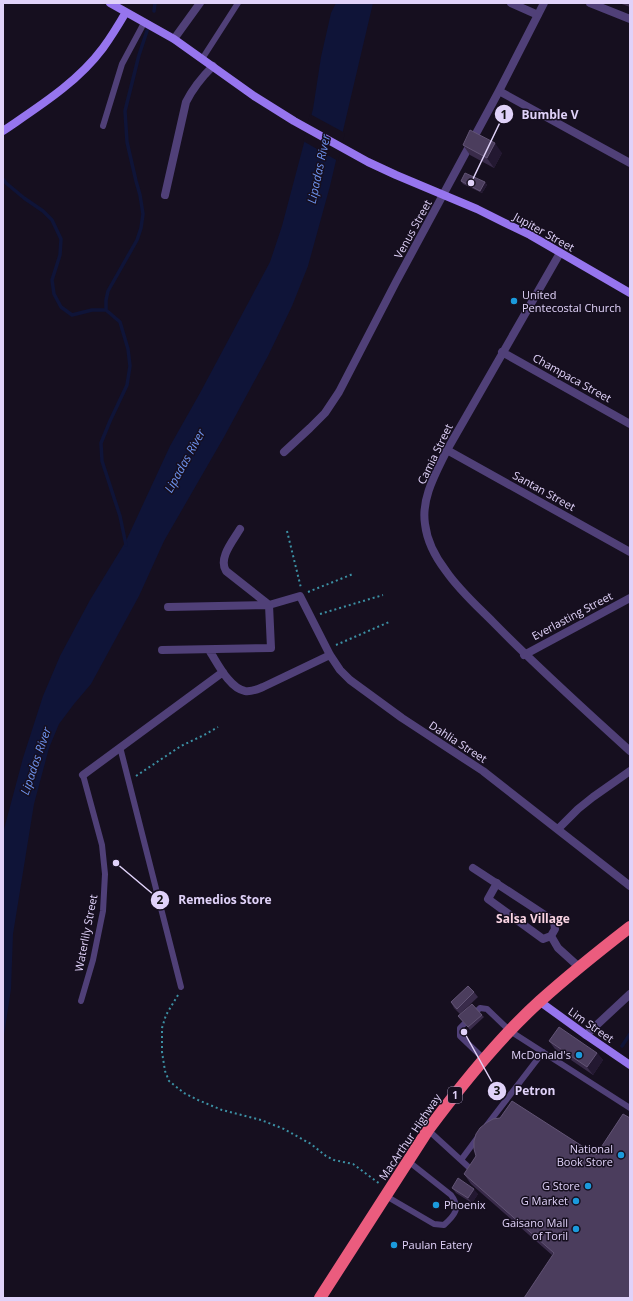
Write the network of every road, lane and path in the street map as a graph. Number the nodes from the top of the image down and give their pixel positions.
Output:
1 (110, 3) edge
2 (200, 3) edge
3 (238, 3) edge
4 (511, 3) edge
5 (544, 3) edge
6 (590, 3) edge
7 (126, 12) junction
8 (538, 15) junction
9 (630, 19) edge
10 (144, 23) junction
11 (174, 39) junction
12 (202, 58) junction
13 (213, 66) junction
14 (499, 91) junction
15 (103, 126) dead end
16 (3, 131) edge
17 (630, 163) edge
18 (164, 195) dead end
19 (444, 196) junction
20 (560, 253) junction
21 (630, 293) edge
22 (502, 352) junction
23 (630, 424) edge
24 (447, 450) junction
25 (284, 452) dead end
26 (240, 529) dead end
27 (287, 531) dead end
28 (630, 552) edge
29 (353, 574) dead end
30 (383, 595) dead end
31 (300, 596) junction
32 (630, 598) edge
33 (269, 605) junction
34 (168, 607) dead end
35 (311, 617) junction
36 (389, 622) dead end
37 (162, 650) dead end
38 (209, 650) junction
39 (329, 652) junction
40 (524, 655) junction
41 (223, 672) junction
42 (218, 727) dead end
43 (120, 747) junction
44 (630, 751) edge
45 (630, 771) edge
46 (83, 775) joint
47 (128, 782) junction
48 (558, 829) junction
49 (473, 868) dead end
50 (497, 883) junction
51 (630, 886) edge
52 (630, 927) edge
53 (551, 936) junction
54 (579, 967) junction
55 (181, 986) joint
56 (630, 994) edge
57 (81, 1002) dead end
58 (539, 1002) junction
59 (510, 1031) junction
60 (586, 1035) junction
61 (544, 1052) junction
62 (484, 1059) junction
63 (630, 1065) edge
64 (628, 1107) edge
65 (485, 1128) edge
66 (428, 1130) junction
67 (480, 1135) edge
68 (461, 1160) junction
69 (408, 1162) junction
70 (477, 1175) edge
71 (388, 1193) junction
72 (320, 1298) edge

1 - 7 main road, Jupiter Street
2 - 11 street
3 - 12 lane
4 - 8 street
5 - 8 street, Venus Street
6 - 9 street
7 - 10 main road, Jupiter Street
7 - 16 main road
8 - 14 street, Venus Street
10 - 11 main road, Jupiter Street
10 - 15 lane
11 - 12 main road, Jupiter Street
12 - 13 main road, Jupiter Street
13 - 18 street
13 - 19 main road, Jupiter Street
14 - 17 street
14 - 19 street, Venus Street
19 - 20 main road, Jupiter Street
19 - 25 street, Venus Street
20 - 21 main road, Jupiter Street
20 - 22 street, Camia Street
22 - 23 street, Champaca Street
22 - 24 street, Camia Street
24 - 28 street, Santan Street
24 - 40 street, Camia Street
26 - 33 street
27 - 31 path
29 - 31 path
30 - 35 path
31 - 33 street
31 - 35 street, Dahlia Street
32 - 40 street, Everlasting Street
33 - 34 street
33 - 38 street
35 - 39 street, Dahlia Street
36 - 39 path
37 - 38 street
38 - 41 street
39 - 41 street
39 - 48 street, Dahlia Street
40 - 44 street, Camia Street
41 - 43 street
42 - 47 path
43 - 46 street
43 - 47 lane
45 - 48 street
46 - 57 lane, Waterlily Street
47 - 55 lane
48 - 51 street, Dahlia Street
49 - 50 street
50 - 53 street
50 - 53 street
52 - 54 highway, MacArthur Highway / 1
53 - 54 street
54 - 58 highway, MacArthur Highway / 1
55 - 71 path
56 - 60 street
58 - 59 highway, MacArthur Highway / 1
58 - 60 main road, Lim Street
59 - 61 lane
59 - 62 highway, MacArthur Highway / 1
59 - 62 lane
60 - 63 main road, Lim Street
61 - 64 lane
61 - 65 lane
62 - 66 highway, MacArthur Highway / 1
66 - 68 lane
66 - 69 highway, MacArthur Highway / 1
67 - 68 lane
68 - 70 lane
69 - 71 highway, MacArthur Highway / 1
69 - 71 lane
71 - 72 highway, MacArthur Highway / 1

